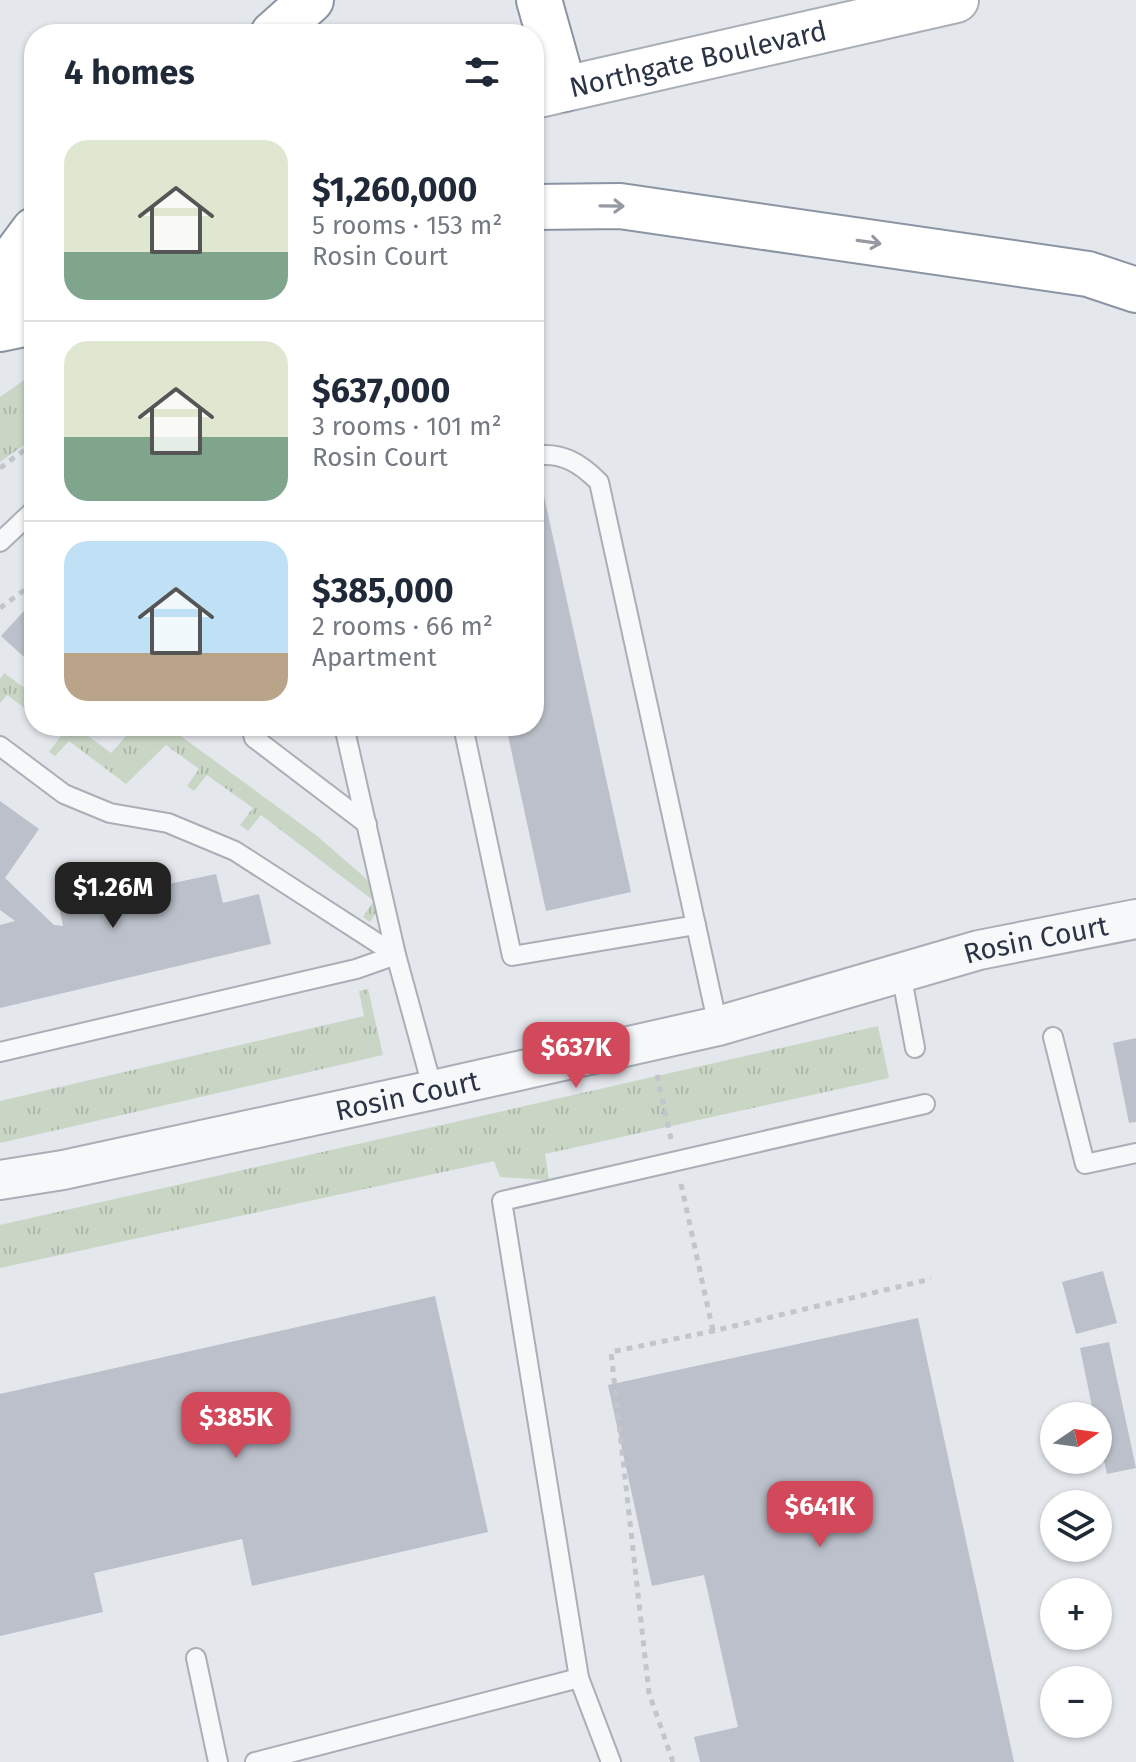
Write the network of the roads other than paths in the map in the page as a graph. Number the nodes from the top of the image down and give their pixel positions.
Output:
1 (311, 0) edge
2 (539, 0) edge
3 (956, 0) edge
4 (284, 24) edge
5 (542, 24) edge
6 (544, 46) edge
7 (549, 92) edge
8 (544, 207) edge
9 (24, 244) edge
10 (0, 276) edge
11 (24, 288) edge
12 (1136, 290) edge
13 (0, 306) edge
14 (24, 324) edge
15 (0, 329) edge
16 (544, 454) edge
17 (24, 519) edge
18 (0, 542) edge
19 (254, 736) edge
20 (346, 736) edge
21 (465, 736) edge
22 (0, 746) edge
23 (367, 824) junction
24 (1136, 919) edge
25 (696, 925) junction
26 (396, 955) junction
27 (901, 973) junction
28 (718, 1026) junction
29 (1053, 1037) dead end
30 (915, 1048) dead end
31 (0, 1052) edge
32 (433, 1090) junction
33 (925, 1104) dead end
34 (1136, 1153) edge
35 (0, 1180) edge
36 (196, 1658) dead end
37 (579, 1678) junction
38 (218, 1762) edge
39 (255, 1762) edge
40 (611, 1762) edge

1 - 4 main road
2 - 5 main road
3 - 7 main road, Northgate Boulevard
6 - 7 main road
8 -> 12 main road
9 - 10 main road
11 - 13 main road
14 - 15 main road
16 - 25 lane
17 - 18 lane
19 - 23 lane
20 - 23 lane
21 - 25 lane
22 - 26 lane
23 - 26 lane
24 - 27 street, Rosin Court
25 - 28 lane
26 - 31 lane
26 - 32 lane
27 - 28 street, Rosin Court
27 - 30 lane
28 - 32 street, Rosin Court
29 - 34 lane
32 - 35 street, Rosin Court
33 - 37 lane
36 - 38 lane
37 - 39 lane
37 - 40 lane

